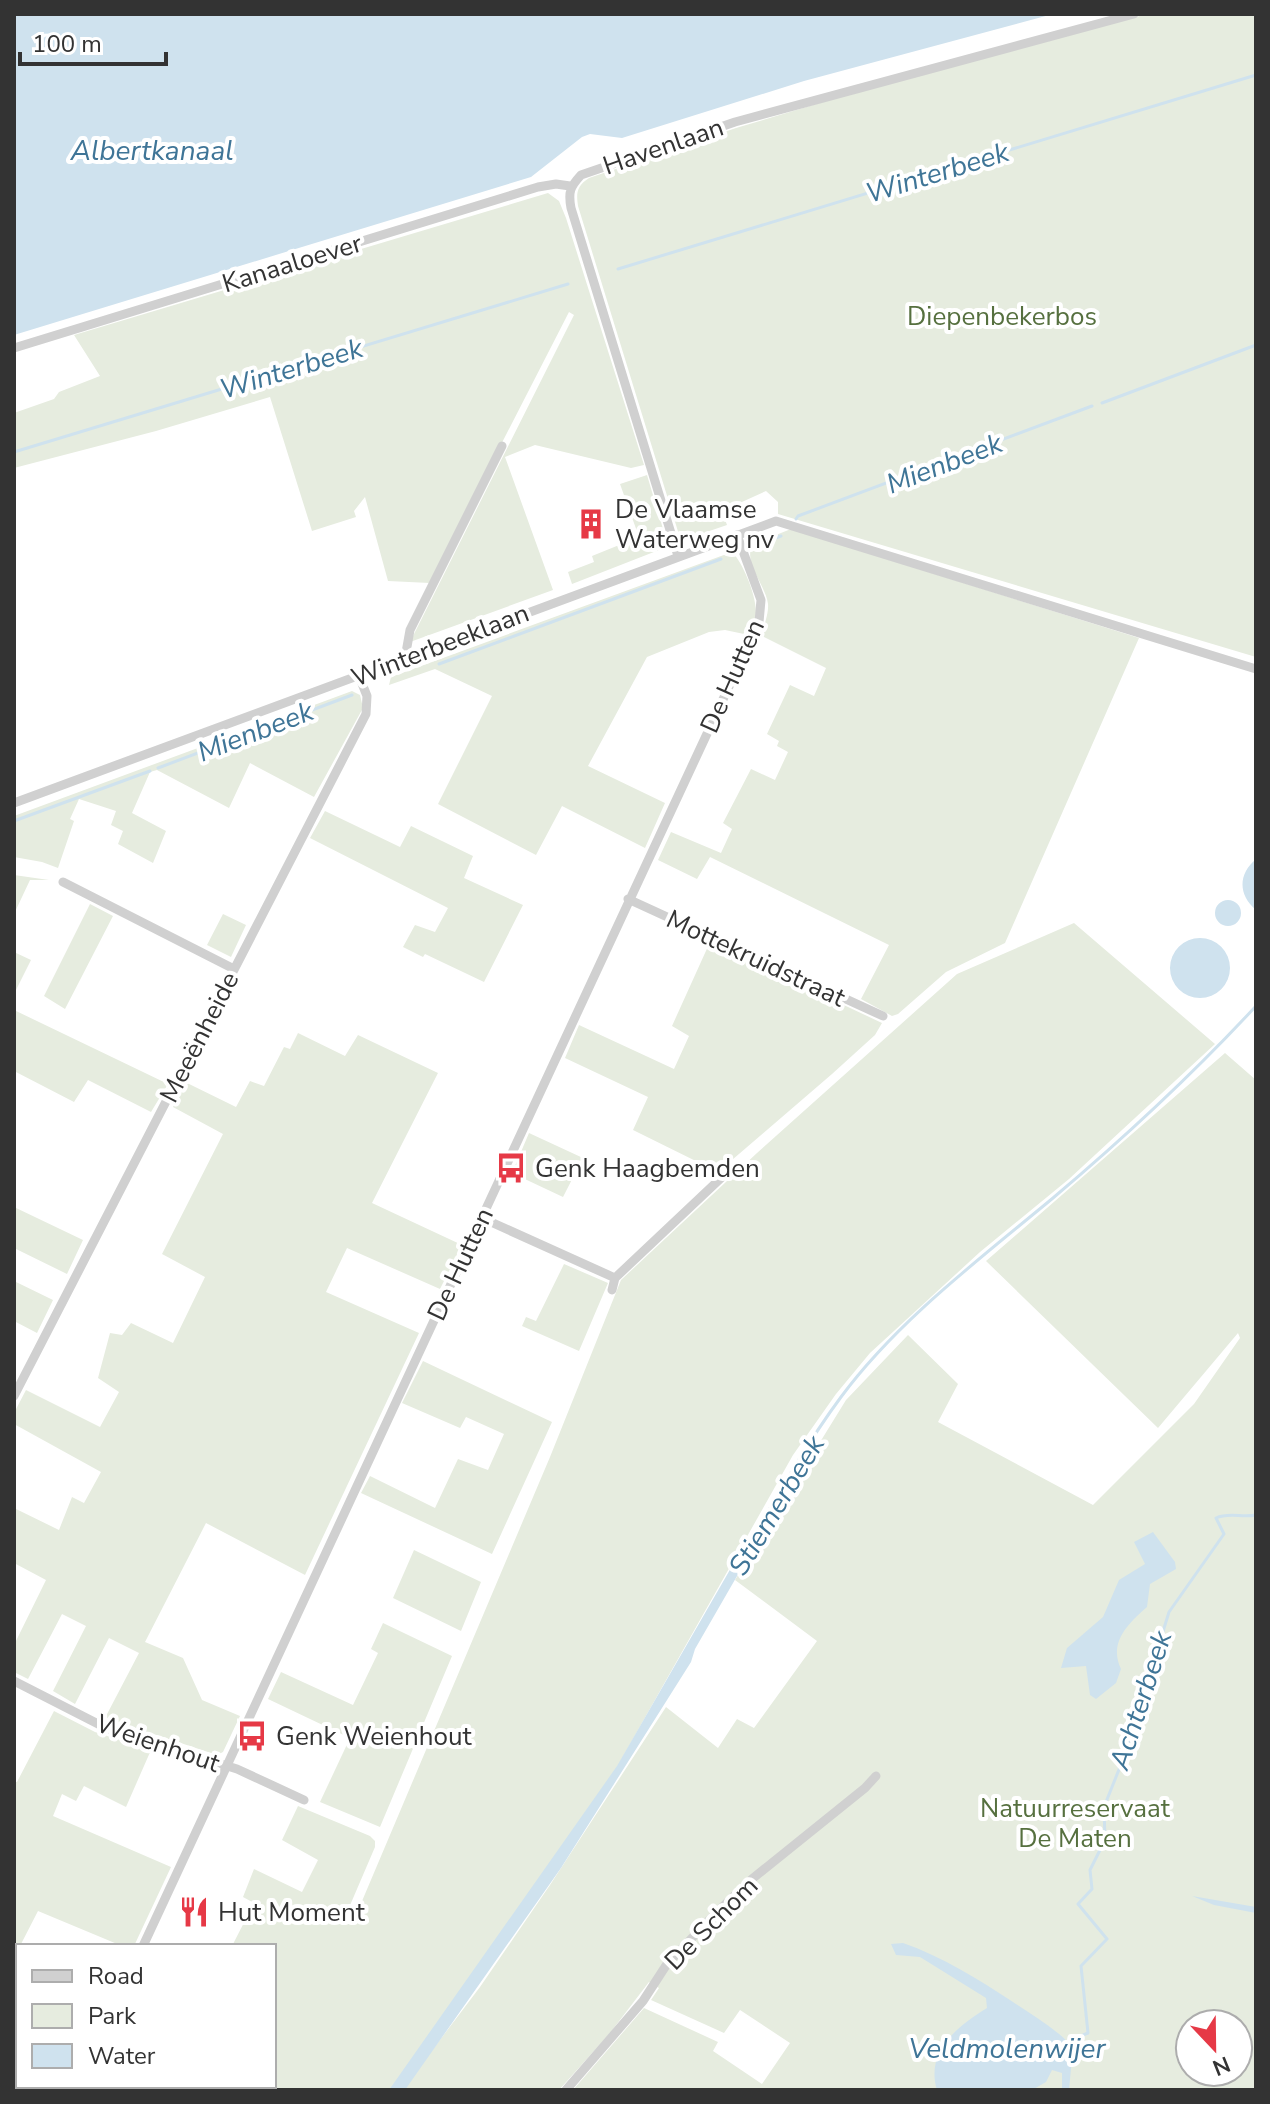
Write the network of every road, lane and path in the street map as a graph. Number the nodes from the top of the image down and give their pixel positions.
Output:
1 (1134, 14) edge
2 (570, 186) junction
3 (14, 348) edge
4 (502, 446) dead end
5 (737, 535) junction
6 (678, 556) junction
7 (405, 658) junction
8 (1256, 669) edge
9 (359, 676) junction
10 (14, 803) edge
11 (63, 882) dead end
12 (628, 899) junction
13 (234, 969) junction
14 (883, 1016) dead end
15 (721, 1178) dead end
16 (482, 1218) junction
17 (615, 1278) junction
18 (612, 1290) dead end
19 (14, 1396) edge
20 (14, 1681) edge
21 (227, 1766) junction
22 (876, 1776) dead end
23 (304, 1800) dead end
24 (144, 1944) edge
25 (566, 2090) edge

1 - 2 street, Havenlaan
2 - 3 street, Kanaaloever
2 - 6 street, Havenlaan
4 - 7 street
5 - 6 street, Winterbeeklaan
5 - 8 street, Winterbeeklaan
5 - 12 street, De Hutten
6 - 7 street, Winterbeeklaan
7 - 9 street, Winterbeeklaan
9 - 10 street, Winterbeeklaan
9 - 13 street, Meeënheide
11 - 13 street
12 - 14 street, Mottekruidstraat
12 - 16 street, De Hutten
13 - 19 street, Meeënheide
15 - 17 street
16 - 17 street
16 - 21 street, De Hutten
17 - 18 street
20 - 21 street, Weienhout
21 - 23 street, Weienhout
21 - 24 street, De Hutten
22 - 25 street, De Schom

